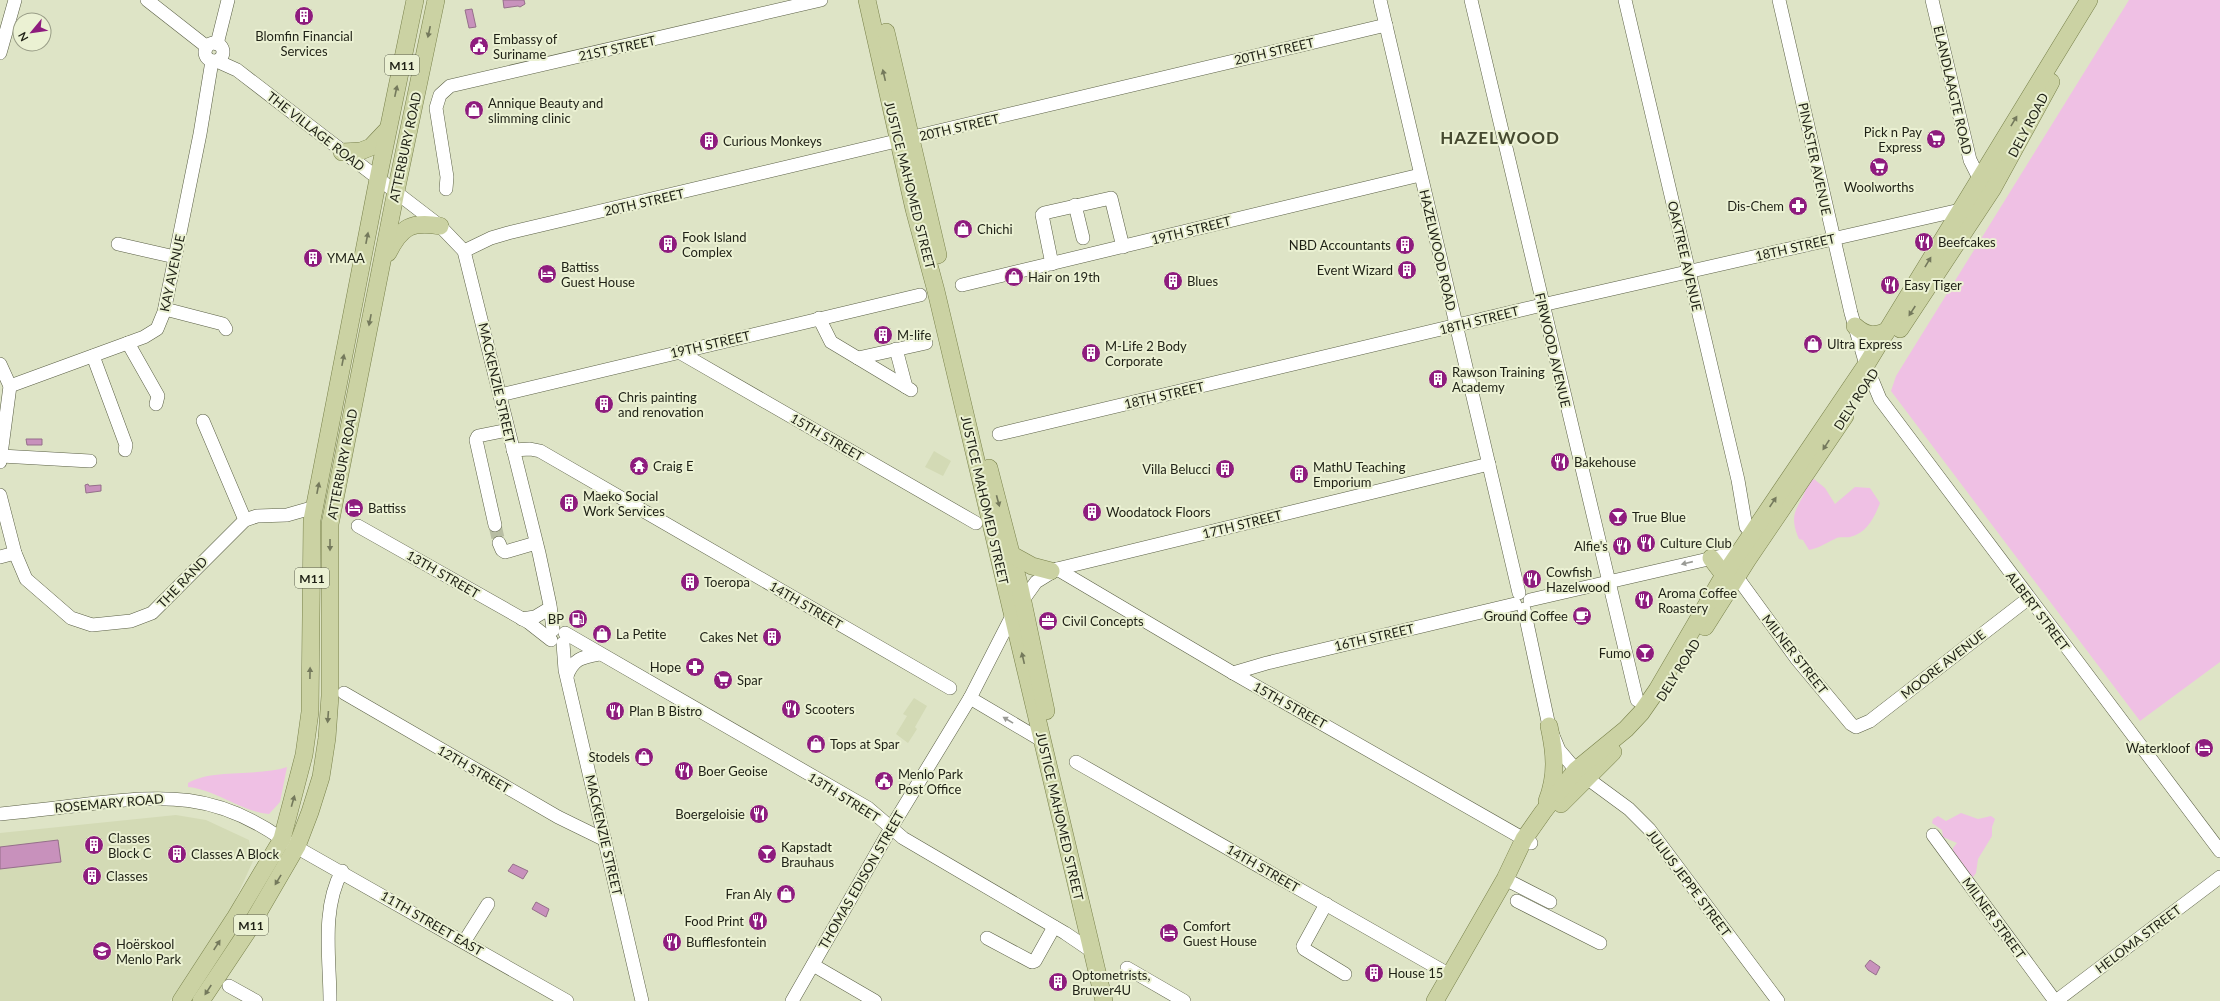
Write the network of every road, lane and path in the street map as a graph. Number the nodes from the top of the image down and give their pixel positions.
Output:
1 (7, 0) edge
2 (15, 0) edge
3 (147, 0) edge
4 (228, 0) edge
5 (415, 0) edge
6 (436, 0) edge
7 (821, 0) edge
8 (867, 0) edge
9 (878, 0) edge
10 (1380, 0) edge
11 (1471, 0) edge
12 (1625, 0) edge
13 (1779, 0) edge
14 (1932, 0) edge
15 (2094, 0) edge
16 (8, 21) junction
17 (1386, 24) junction
18 (0, 53) edge
19 (215, 53) junction
20 (2026, 127) junction
21 (388, 129) junction
22 (905, 139) junction
23 (342, 152) junction
24 (1420, 175) junction
25 (378, 179) junction
26 (1983, 180) junction
27 (446, 189) dead end
28 (396, 191) junction
29 (1075, 205) junction
30 (1960, 210) junction
31 (440, 226) junction
32 (1083, 238) dead end
33 (1832, 238) junction
34 (118, 244) dead end
35 (1123, 247) junction
36 (464, 251) junction
37 (175, 257) junction
38 (1052, 264) junction
39 (1689, 272) junction
40 (377, 282) junction
41 (962, 285) dead end
42 (920, 294) dead end
43 (1542, 305) junction
44 (165, 309) junction
45 (819, 318) junction
46 (1456, 326) junction
47 (1855, 326) junction
48 (226, 329) dead end
49 (1887, 331) junction
50 (926, 342) dead end
51 (128, 343) junction
52 (896, 349) junction
53 (678, 352) junction
54 (93, 356) junction
55 (858, 358) junction
56 (0, 364) edge
57 (1868, 371) junction
58 (10, 386) junction
59 (500, 395) junction
60 (156, 404) dead end
61 (203, 422) dead end
62 (508, 430) junction
63 (999, 434) dead end
64 (125, 450) dead end
65 (513, 450) junction
66 (0, 456) edge
67 (90, 460) dead end
68 (0, 462) edge
69 (1489, 464) junction
70 (0, 495) edge
71 (315, 507) junction
72 (1744, 512) junction
73 (287, 515) junction
74 (1769, 519) junction
75 (245, 520) junction
76 (976, 523) dead end
77 (494, 525) tunnel mouth
78 (358, 526) dead end
79 (312, 530) junction
80 (1753, 532) junction
81 (499, 543) dead end
82 (536, 543) junction
83 (1739, 552) junction
84 (15, 553) junction
85 (1012, 555) junction
86 (0, 557) edge
87 (1711, 558) junction
88 (1054, 570) junction
89 (1730, 576) junction
90 (1608, 582) junction
91 (2029, 598) junction
92 (1522, 602) junction
93 (550, 606) junction
94 (1018, 607) junction
95 (525, 621) junction
96 (558, 637) junction
97 (595, 651) junction
98 (566, 673) junction
99 (1233, 674) junction
100 (950, 688) dead end
101 (344, 693) dead end
102 (970, 698) junction
103 (1637, 700) dead end
104 (1549, 726) junction
105 (1856, 727) joint
106 (1041, 740) junction
107 (1076, 762) dead end
108 (1582, 774) junction
109 (1542, 812) junction
110 (0, 814) edge
111 (891, 828) junction
112 (1933, 835) dead end
113 (282, 839) junction
114 (605, 840) junction
115 (1527, 841) junction
116 (297, 846) junction
117 (2220, 851) edge
118 (342, 872) junction
119 (1506, 877) junction
120 (2220, 877) edge
121 (1518, 901) dead end
122 (488, 904) dead end
123 (1326, 904) junction
124 (1537, 910) junction
125 (1060, 930) junction
126 (987, 938) dead end
127 (464, 942) junction
128 (1600, 943) dead end
129 (1092, 952) junction
130 (813, 965) junction
131 (1127, 968) dead end
132 (1345, 974) dead end
133 (1450, 975) junction
134 (229, 986) dead end
135 (181, 1001) edge
136 (201, 1001) edge
137 (256, 1001) edge
138 (330, 1001) edge
139 (566, 1001) edge
140 (642, 1001) edge
141 (792, 1001) edge
142 (875, 1001) edge
143 (1104, 1001) edge
144 (1114, 1001) edge
145 (1184, 1001) edge
146 (1435, 1001) edge
147 (1778, 1001) edge
148 (2055, 1001) edge

1 - 16 street
2 - 16 street
3 - 19 street
4 - 19 street, KAY AVENUE
21 -> 5 main road, ATTERBURY ROAD / M11
6 -> 28 main road, ATTERBURY ROAD / M11
7 - 27 street, 21ST STREET
22 -> 8 main road, JUSTICE MAHOMED STREET
9 - 22 main road, JUSTICE MAHOMED STREET
10 - 17 street, HAZELWOOD ROAD
11 - 43 street, FIRWOOD AVENUE
12 - 39 street, OAKTREE AVENUE
13 - 33 street, PINASTER AVENUE
14 - 26 street, ELANDLAAGTE ROAD
15 - 20 main road, DELY ROAD
26 -> 15 main road, DELY ROAD
16 - 18 street
17 - 22 street, 20TH STREET
17 - 24 street, HAZELWOOD ROAD
19 - 23 street, THE VILLAGE ROAD
19 - 37 street, KAY AVENUE
20 - 26 main road
20 -> 57 main road, DELY ROAD
21 - 23 main road
21 - 25 main road, ATTERBURY ROAD / M11
22 - 36 street, 20TH STREET
22 -> 85 main road, JUSTICE MAHOMED STREET
22 - 94 main road, JUSTICE MAHOMED STREET
23 - 25 street, THE VILLAGE ROAD
24 - 35 street, 19TH STREET
24 - 46 street, HAZELWOOD ROAD
25 - 28 street, THE VILLAGE ROAD
71 -> 25 main road, ATTERBURY ROAD / M11
26 - 30 main road, DELY ROAD
28 - 31 street, MACKENZIE STREET
28 - 40 main road, ATTERBURY ROAD / M11
29 - 32 street
29 - 35 street
29 - 38 street
30 - 33 street, 18TH STREET
49 -> 30 main road, DELY ROAD
31 - 36 street, MACKENZIE STREET
31 - 40 main road
33 - 39 street, 18TH STREET
33 - 47 street, PINASTER AVENUE
34 - 37 street
35 - 38 street, 19TH STREET
36 - 59 street, MACKENZIE STREET
37 - 44 street, KAY AVENUE
38 - 41 street, 19TH STREET
39 - 43 street, 18TH STREET
39 - 72 street, OAKTREE AVENUE
40 -> 116 main road, ATTERBURY ROAD / M11
42 - 45 street, 19TH STREET
43 - 46 street, 18TH STREET
43 - 90 street, FIRWOOD AVENUE
44 - 48 street
44 - 51 street, KAY AVENUE
45 - 53 street, 19TH STREET
45 - 55 street
46 - 63 street, 18TH STREET
46 - 69 street, HAZELWOOD ROAD
47 - 49 main road
47 - 57 street, PINASTER AVENUE
49 - 57 main road, DELY ROAD
50 - 52 street
51 - 54 street, KAY AVENUE
51 - 60 street
52 - 55 street
52 - 55 street
53 - 59 street, 19TH STREET
53 - 76 street, 15TH STREET
54 - 58 street, KAY AVENUE
54 - 64 street
56 - 58 street
57 - 74 main road, DELY ROAD
57 - 91 street, ALBERT STREET
58 - 66 street
59 - 62 street, MACKENZIE STREET
61 - 75 street
62 - 65 street, MACKENZIE STREET
62 - 77 street
65 - 82 street, MACKENZIE STREET
65 - 100 street, 14TH STREET
66 - 67 street
66 - 68 street
69 - 88 street, 17TH STREET
69 - 92 street, HAZELWOOD ROAD
70 - 84 street, THE RAND
71 - 73 street, THE RAND
71 - 79 main road, ATTERBURY ROAD / M11
72 - 74 street
72 - 80 street, OAKTREE AVENUE
73 - 75 street, THE RAND
73 - 79 street
74 - 80 main road, DELY ROAD
74 - 83 main road
74 - 89 main road, DELY ROAD
75 - 84 street, THE RAND
78 - 95 street, 13TH STREET
113 -> 79 main road, ATTERBURY ROAD / M11
80 - 83 main road, DELY ROAD
81 - 82 street
82 - 93 street, MACKENZIE STREET
83 - 87 street, 16TH STREET
83 - 89 main road, DELY ROAD
84 - 86 street
85 - 88 main road
85 - 94 main road, JUSTICE MAHOMED STREET
87 - 89 main road
87 -> 90 street, 16TH STREET
88 - 94 street, 17TH STREET
88 - 99 street, 15TH STREET
89 - 105 street, MILNER STREET
89 - 108 main road, DELY ROAD
90 - 92 street, 16TH STREET
90 - 103 street, FIRWOOD AVENUE
91 - 105 street, MOORE AVENUE
91 - 117 street, ALBERT STREET
92 - 99 street, 16TH STREET
92 - 104 street, HAZELWOOD ROAD
93 - 95 street
93 - 96 street, MACKENZIE STREET
94 - 102 street, THOMAS EDISON STREET
106 -> 94 main road, JUSTICE MAHOMED STREET
94 - 144 main road, JUSTICE MAHOMED STREET
95 - 96 street, 13TH STREET
96 - 97 street, 13TH STREET
96 - 98 street, MACKENZIE STREET
97 - 98 street
97 - 111 street, 13TH STREET
98 - 114 street, MACKENZIE STREET
99 - 115 street, 15TH STREET
101 - 114 street, 12TH STREET
106 -> 102 street
102 - 111 street, THOMAS EDISON STREET
104 - 108 street, HAZELWOOD ROAD
104 - 109 main road
106 - 129 main road, JUSTICE MAHOMED STREET
107 - 123 street, 14TH STREET
108 - 109 main road
108 - 115 main road
108 - 147 street, JULIUS JEPPE STREET
109 - 115 main road
110 - 113 street, ROSEMARY ROAD
111 - 125 street, 13TH STREET
111 - 130 street, THOMAS EDISON STREET
112 - 148 street, MILNER STREET
113 - 116 street, ROSEMARY ROAD
135 -> 113 main road, ATTERBURY ROAD / M11
114 - 140 street, MACKENZIE STREET
115 - 119 main road
116 - 118 street, 11TH STREET EAST
116 -> 136 main road, ATTERBURY ROAD / M11
118 - 127 street, 11TH STREET EAST
118 - 138 street
119 - 124 street
119 - 133 main road
120 - 148 street, HELOMA STREET
121 - 124 street
122 - 127 street
123 - 132 street
123 - 133 street, 14TH STREET
124 - 128 street
125 - 126 street
125 - 129 street, 13TH STREET
127 - 139 street, 11TH STREET EAST
129 - 143 main road, JUSTICE MAHOMED STREET
130 - 141 street, THOMAS EDISON STREET
130 - 142 street
131 - 145 street
133 - 146 main road
134 - 137 street

